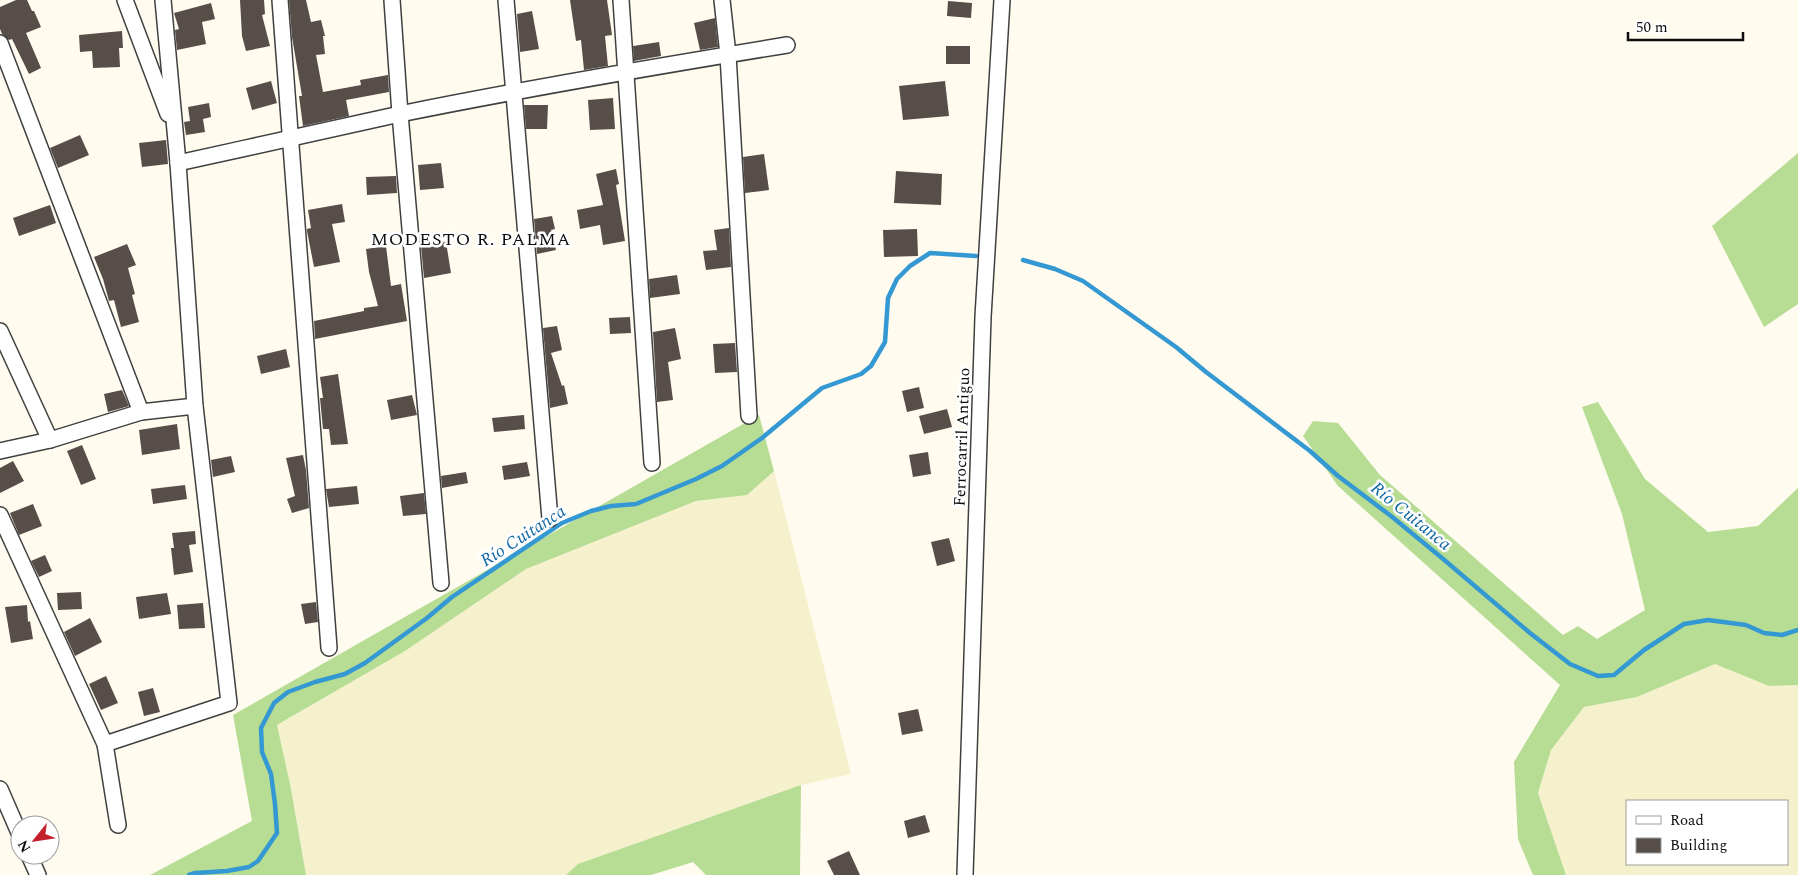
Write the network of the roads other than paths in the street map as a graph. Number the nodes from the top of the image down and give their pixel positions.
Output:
1 (125, 0) edge
2 (163, 0) edge
3 (280, 0) edge
4 (392, 0) edge
5 (506, 0) edge
6 (621, 0) edge
7 (722, 0) edge
8 (1002, 0) edge
9 (0, 43) edge
10 (787, 45) dead end
11 (728, 55) junction
12 (626, 72) junction
13 (513, 92) junction
14 (400, 114) junction
15 (175, 131) junction
16 (290, 138) junction
17 (178, 163) junction
18 (0, 330) edge
19 (195, 406) junction
20 (141, 412) junction
21 (749, 416) dead end
22 (50, 440) junction
23 (0, 451) edge
24 (652, 463) dead end
25 (0, 515) edge
26 (550, 519) dead end
27 (441, 583) dead end
28 (329, 648) dead end
29 (105, 744) junction
30 (0, 789) edge
31 (11, 815) edge
32 (118, 825) dead end
33 (965, 875) edge

1 - 15 street
2 - 15 street
3 - 16 street
4 - 14 street
5 - 13 street
6 - 12 street
7 - 11 street
8 - 33 street, Ferrocarril Antiguo
9 - 20 street
10 - 11 street
11 - 12 street
11 - 21 street
12 - 13 street
12 - 24 street
13 - 14 street
13 - 26 street
14 - 16 street
14 - 27 street
15 - 17 street
16 - 17 street
16 - 28 street
17 - 19 street
18 - 22 street
19 - 20 street
19 - 29 street
20 - 22 street
22 - 23 street
25 - 29 street
29 - 32 street
30 - 31 street

